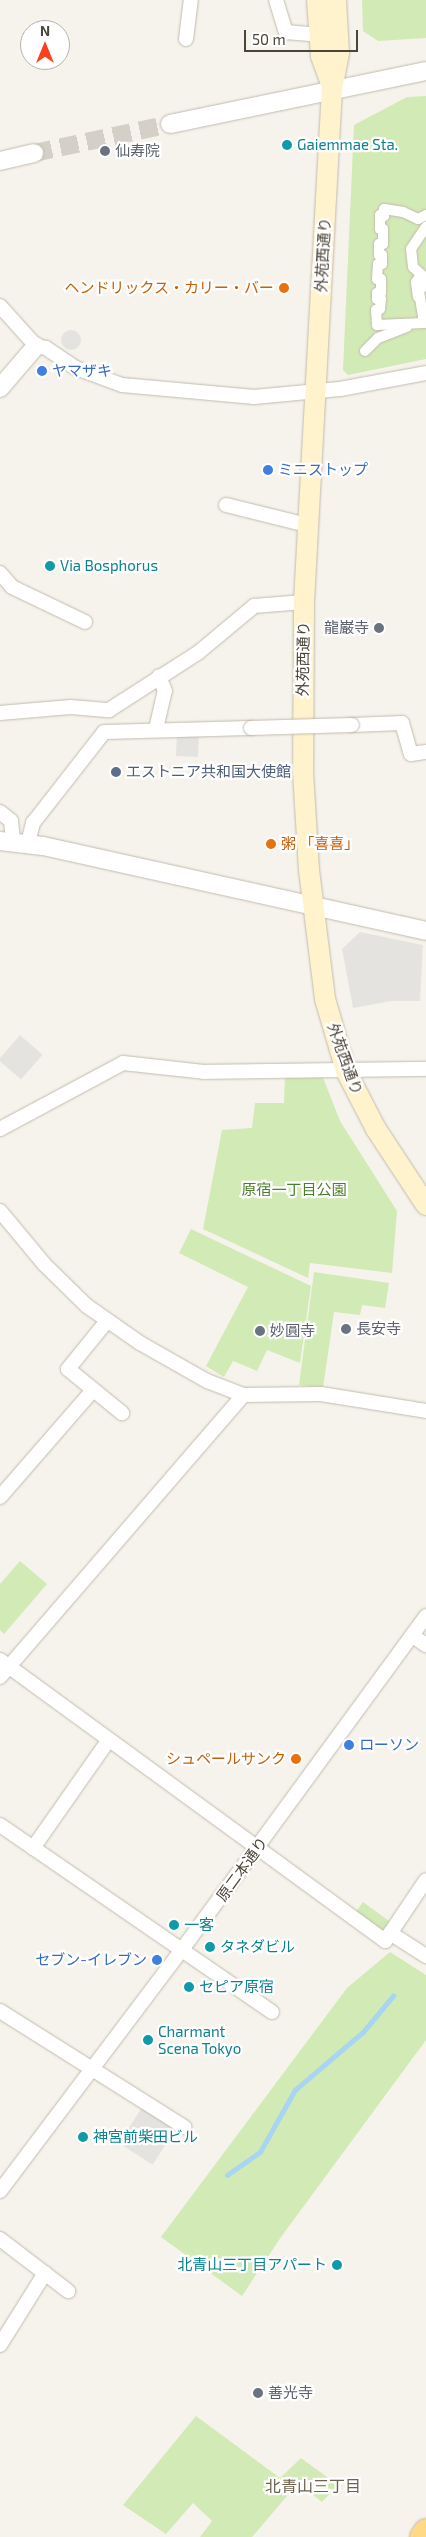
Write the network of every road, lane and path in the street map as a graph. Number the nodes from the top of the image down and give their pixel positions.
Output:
1 (191, 0) edge
2 (276, 0) edge
3 (317, 0) edge
4 (336, 0) edge
5 (319, 35) junction
6 (186, 39) dead end
7 (426, 71) edge
8 (332, 88) junction
9 (170, 124) tunnel mouth
10 (34, 153) tunnel mouth
11 (0, 161) edge
12 (403, 214) dead end
13 (426, 215) edge
14 (423, 230) edge
15 (424, 280) edge
16 (0, 306) edge
17 (416, 324) junction
18 (36, 346) junction
19 (365, 351) dead end
20 (426, 373) edge
21 (0, 388) edge
22 (316, 390) junction
23 (226, 505) dead end
24 (307, 525) junction
25 (0, 573) edge
26 (304, 602) junction
27 (85, 622) dead end
28 (159, 676) junction
29 (0, 713) edge
30 (156, 729) junction
31 (426, 752) edge
32 (0, 812) edge
33 (13, 842) edge
34 (312, 907) junction
35 (426, 931) edge
36 (426, 1069) edge
37 (346, 1070) junction
38 (0, 1129) edge
39 (426, 1205) edge
40 (0, 1211) edge
41 (107, 1321) junction
42 (92, 1391) junction
43 (242, 1395) junction
44 (426, 1411) edge
45 (122, 1413) dead end
46 (0, 1497) edge
47 (426, 1616) edge
48 (413, 1636) junction
49 (426, 1645) edge
50 (3, 1668) edge
51 (108, 1741) junction
52 (0, 1825) edge
53 (33, 1848) junction
54 (256, 1849) junction
55 (426, 1880) edge
56 (390, 1933) junction
57 (181, 1951) junction
58 (426, 1956) edge
59 (0, 2011) edge
60 (272, 2012) dead end
61 (90, 2068) junction
62 (184, 2127) dead end
63 (0, 2191) edge
64 (0, 2239) edge
65 (45, 2273) junction
66 (68, 2291) dead end
67 (0, 2345) edge
68 (426, 2531) edge
69 (422, 2537) edge

1 - 6 street
2 - 5 street
3 - 5 main road, 外苑西通り
4 - 8 main road, 外苑西通り
5 - 8 main road, 外苑西通り
7 - 8 street
8 - 9 street
8 - 22 main road, 外苑西通り
10 - 11 street
12 - 14 street
13 - 17 street
14 - 15 street
15 - 17 street
16 - 18 street
17 - 19 street
18 - 21 street
18 - 22 street
20 - 22 street
22 - 24 main road, 外苑西通り
23 - 24 street
24 - 26 main road, 外苑西通り
25 - 27 street
26 - 28 street
26 - 34 main road, 外苑西通り
28 - 29 street
28 - 30 street
30 - 31 street, bridge
30 - 33 street
32 - 33 street
33 - 34 street
34 - 35 street
34 - 37 main road, 外苑西通り
36 - 37 street
37 - 38 street
37 - 39 main road, 外苑西通り
40 - 41 street
41 - 42 street
41 - 43 street
42 - 45 street
42 - 46 street
43 - 44 street
43 - 50 street
47 - 48 street, 原二本通り
48 - 49 street
48 - 54 street, 原二本通り
50 - 51 street
51 - 53 street
51 - 54 street
52 - 53 street
53 - 57 street
54 - 56 street
54 - 57 street, 原二本通り
55 - 56 street
56 - 58 street
57 - 60 street
57 - 61 street, 原二本通り
59 - 61 street
61 - 62 street
61 - 63 street, 原二本通り
64 - 65 street
65 - 66 street
65 - 67 street
68 - 69 highway

